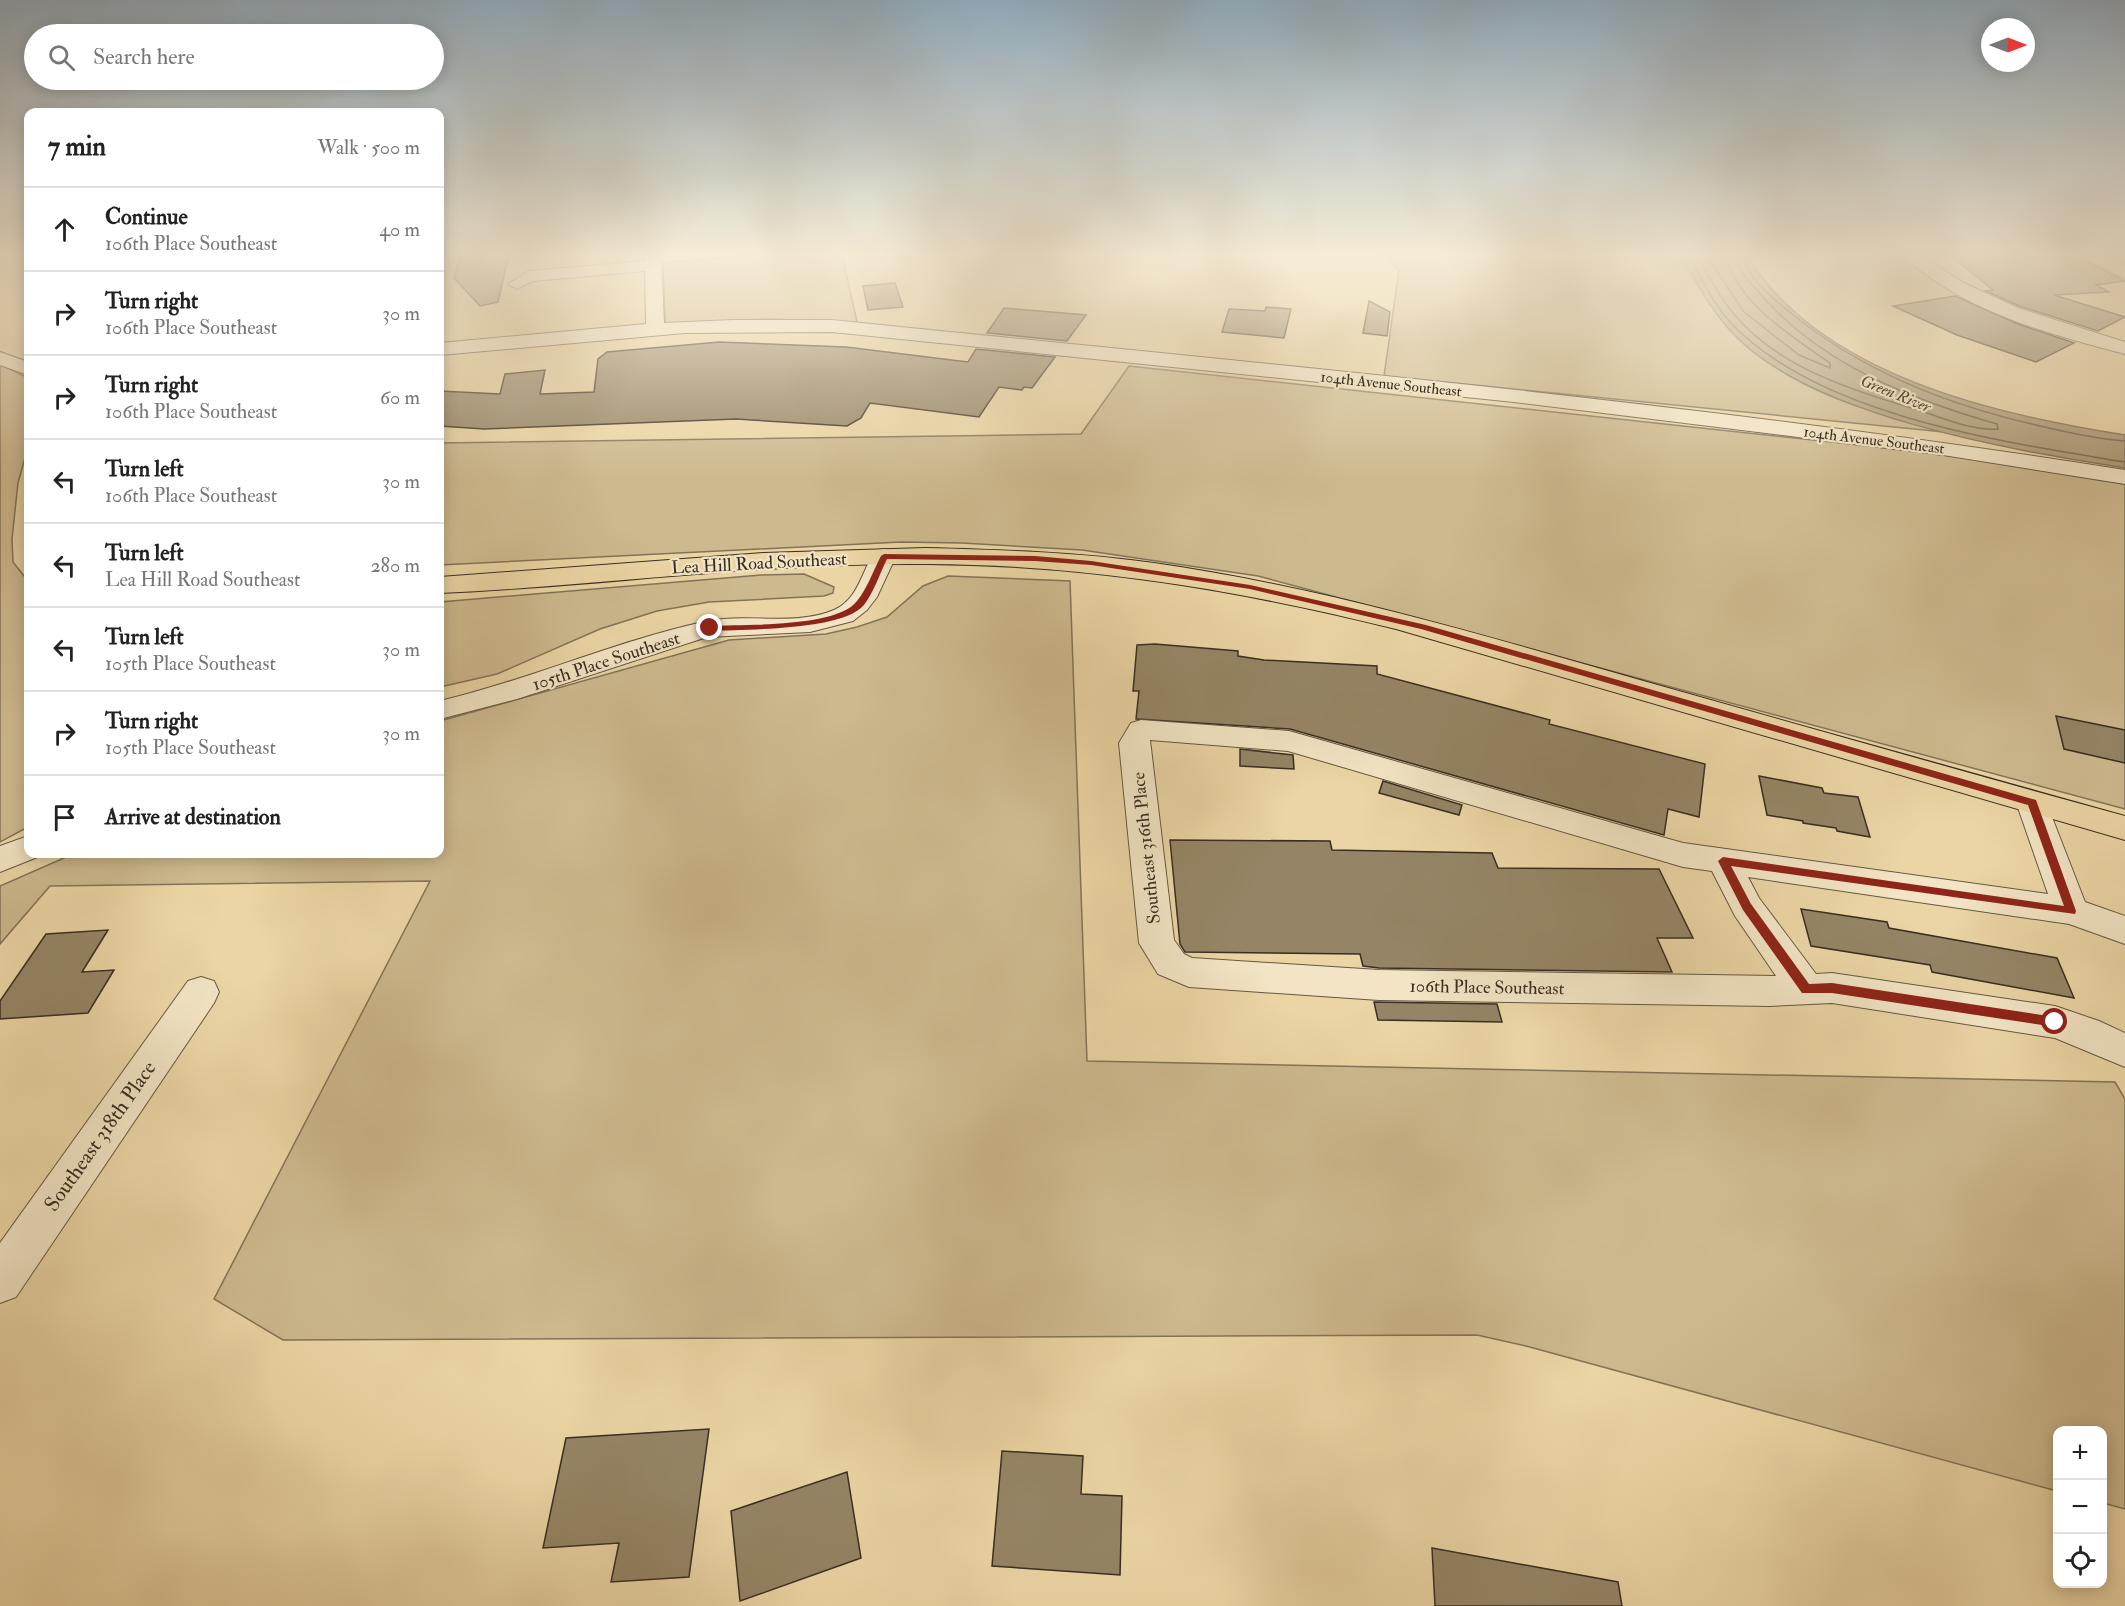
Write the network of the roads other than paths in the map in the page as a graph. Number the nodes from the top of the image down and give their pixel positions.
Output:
1 (655, 329) edge
2 (853, 329) edge
3 (2058, 329) edge
4 (2125, 348) edge
5 (444, 349) edge
6 (0, 358) edge
7 (24, 367) edge
8 (2125, 477) edge
9 (884, 556) junction
10 (444, 585) edge
11 (444, 709) edge
12 (2032, 802) junction
13 (2125, 828) edge
14 (24, 850) edge
15 (0, 860) edge
16 (1723, 861) junction
17 (2071, 911) junction
18 (2125, 930) edge
19 (1171, 964) joint
20 (1806, 989) junction
21 (201, 992) dead end
22 (2125, 1051) edge
23 (0, 1281) edge

1 - 5 street, 104th Avenue Southeast
2 - 8 street, 104th Avenue Southeast
3 - 4 street
6 - 7 street
9 - 10 main road, Lea Hill Road Southeast
9 - 11 street, 105th Place Southeast
9 - 12 main road, Lea Hill Road Southeast
12 - 13 main road, Lea Hill Road Southeast
12 - 17 street
14 - 15 street
16 - 17 street
16 - 19 street, Southeast 316th Place
16 - 20 street
17 - 18 street
19 - 20 street, 106th Place Southeast
20 - 22 street, 106th Place Southeast
21 - 23 street, Southeast 318th Place

